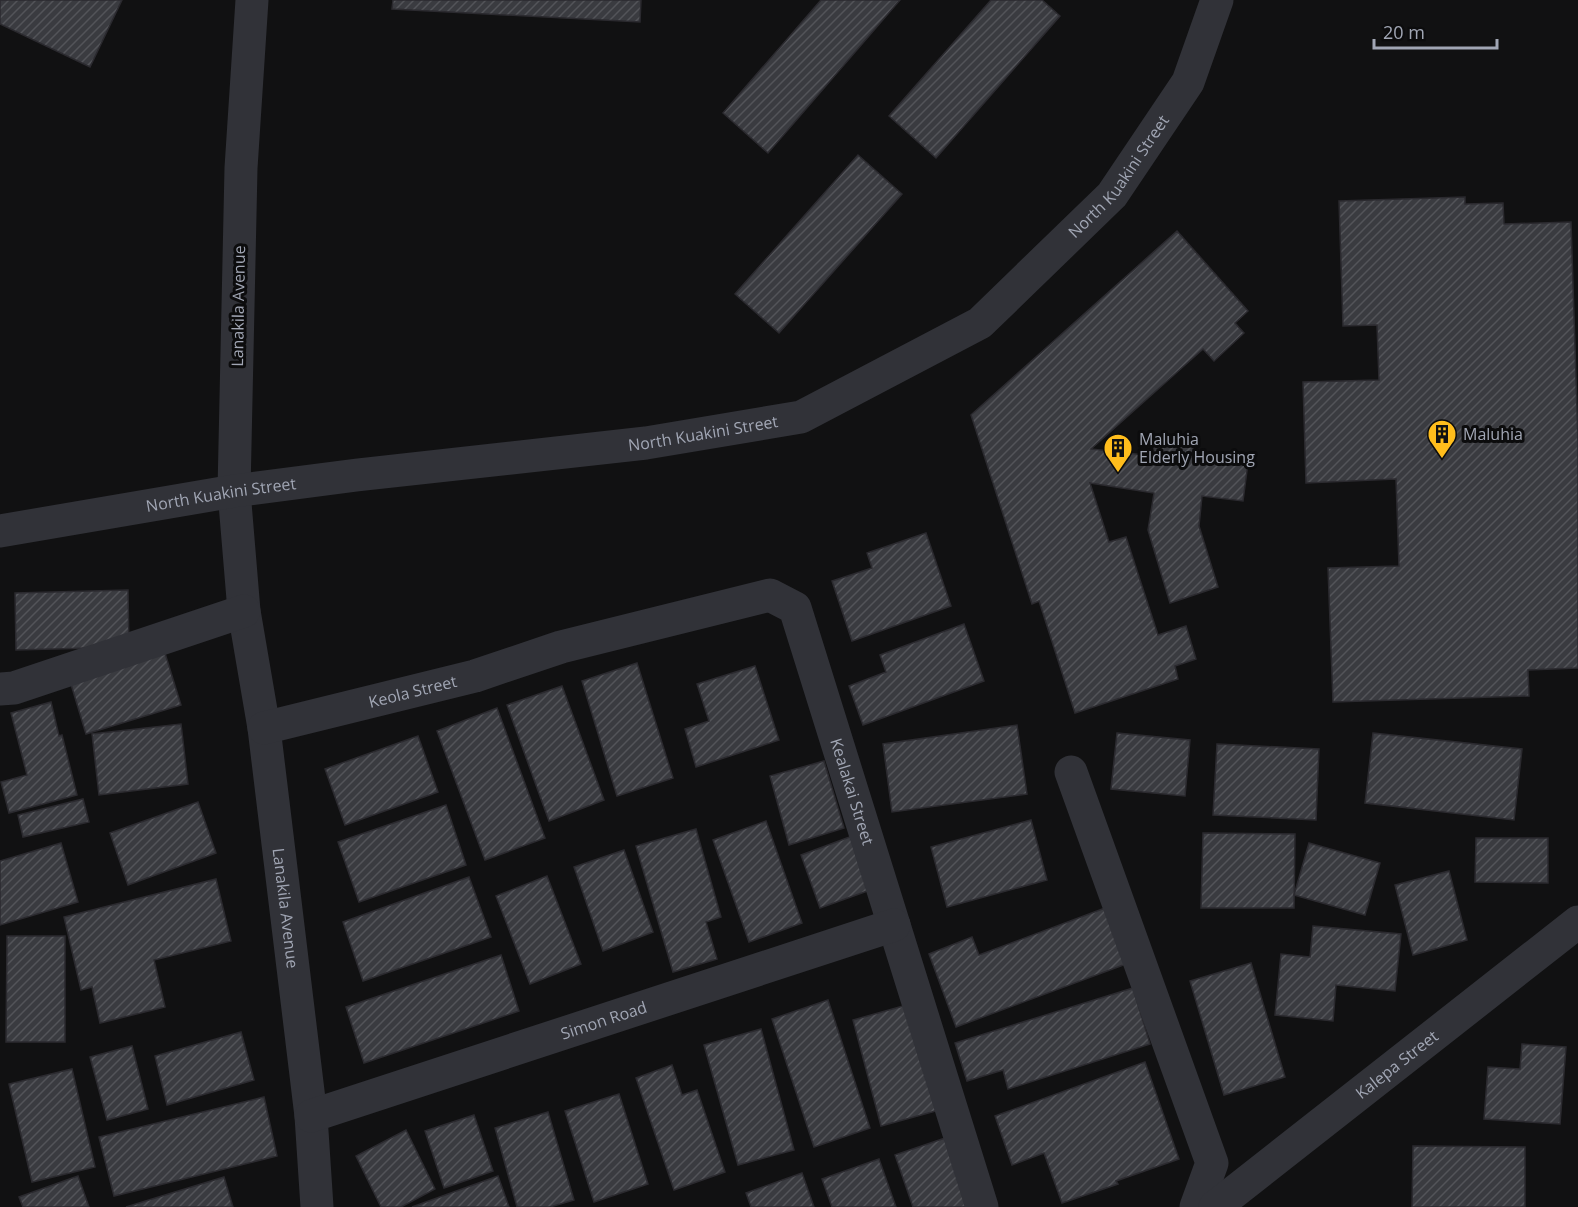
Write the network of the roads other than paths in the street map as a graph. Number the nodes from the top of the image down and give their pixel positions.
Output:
1 (252, 0) edge
2 (1216, 0) edge
3 (234, 491) junction
4 (0, 531) edge
5 (244, 611) junction
6 (561, 647) joint
7 (0, 689) edge
8 (264, 728) junction
9 (1071, 772) dead end
10 (1578, 922) edge
11 (894, 926) junction
12 (311, 1116) junction
13 (317, 1207) edge
14 (982, 1207) edge
15 (1196, 1207) edge
16 (1215, 1207) edge

1 - 3 street, Lanakila Avenue
2 - 3 street, North Kuakini Street
3 - 4 street, North Kuakini Street
3 - 5 street, Lanakila Avenue
5 - 7 street
5 - 8 street, Lanakila Avenue
6 - 8 street, Keola Street
6 - 11 street, Kealakai Street
8 - 12 street, Lanakila Avenue
9 - 15 street
10 - 16 street, Kalepa Street
11 - 12 street, Simon Road
11 - 14 street, Kealakai Street
12 - 13 street, Lanakila Avenue

